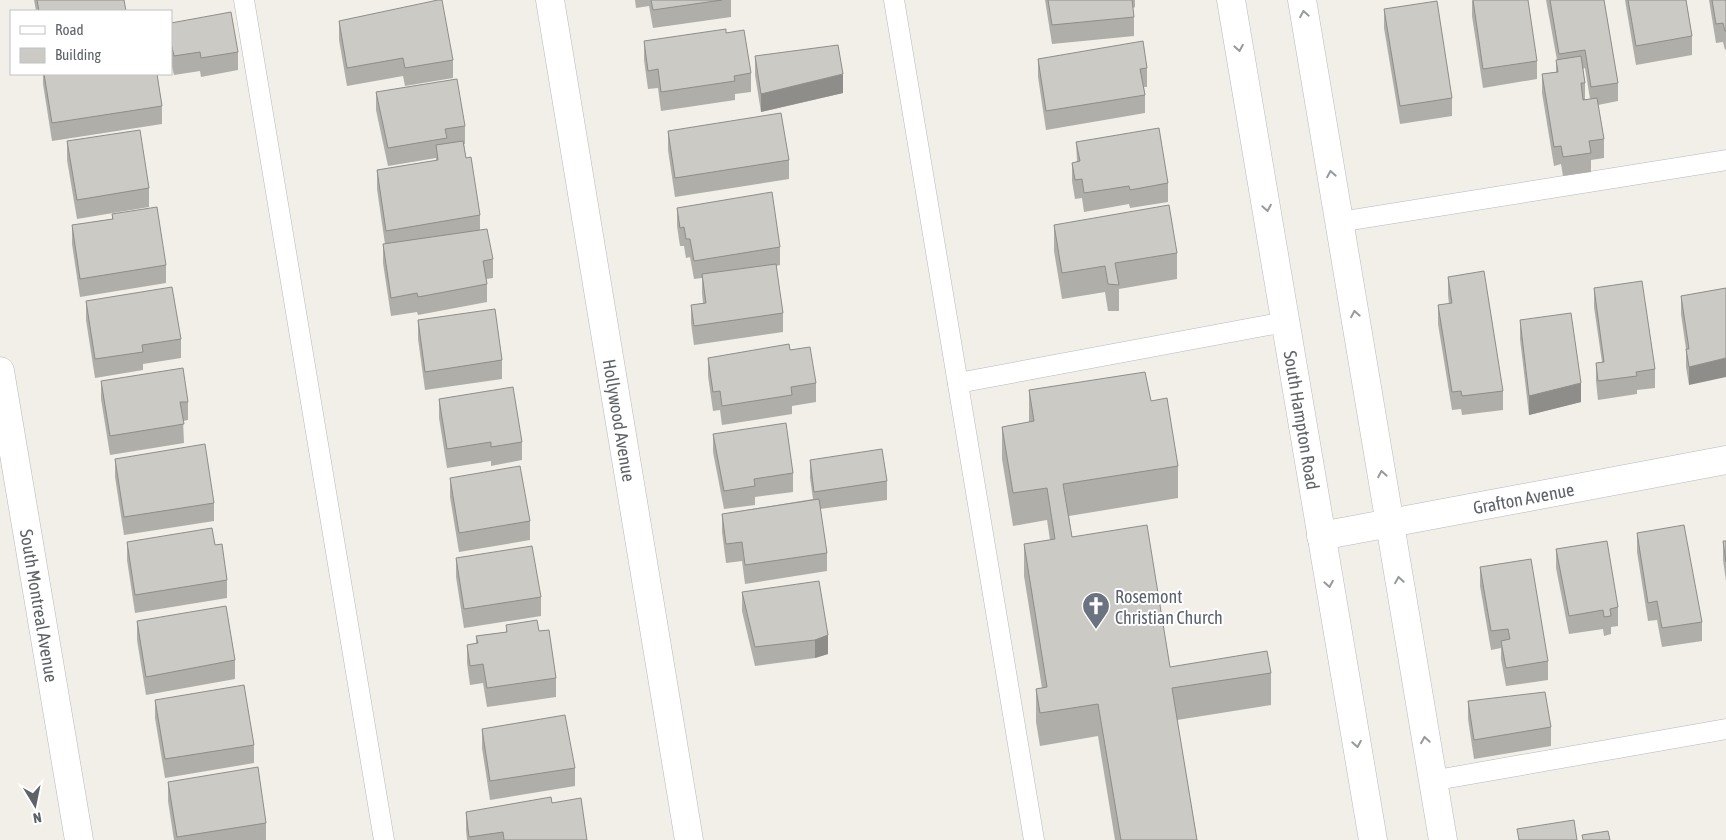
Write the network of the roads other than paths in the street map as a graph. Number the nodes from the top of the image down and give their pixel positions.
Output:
1 (244, 0) edge
2 (550, 0) edge
3 (894, 0) edge
4 (1231, 0) edge
5 (1302, 0) edge
6 (1726, 160) edge
7 (1339, 222) junction
8 (1285, 322) junction
9 (0, 371) edge
10 (958, 383) junction
11 (1726, 460) edge
12 (1390, 522) junction
13 (1321, 536) junction
14 (1726, 729) edge
15 (1431, 781) junction
16 (79, 840) edge
17 (384, 840) edge
18 (689, 840) edge
19 (1034, 840) edge
20 (1373, 840) edge
21 (1442, 840) edge

1 - 17 lane
2 - 18 street, Hollywood Avenue
3 - 10 lane
4 -> 8 street, South Hampton Road
7 -> 5 street
6 - 7 lane
12 -> 7 street
8 - 10 lane
8 - 13 street, South Hampton Road
9 - 16 street, South Montreal Avenue
10 - 19 lane
11 - 12 street, Grafton Avenue
12 - 13 street, Grafton Avenue
15 -> 12 street
13 -> 20 street, South Hampton Road
14 - 15 lane
15 - 21 street

